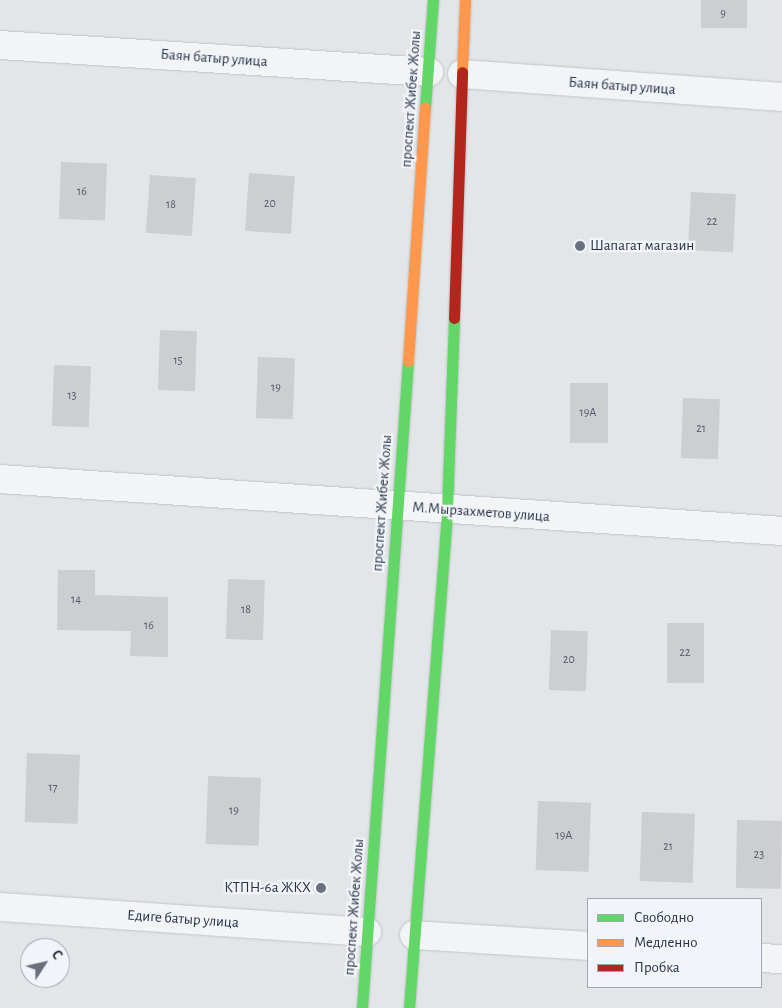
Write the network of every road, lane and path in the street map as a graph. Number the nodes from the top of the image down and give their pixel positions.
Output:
1 (433, 0) edge
2 (465, 0) edge
3 (0, 45) edge
4 (429, 72) junction
5 (462, 74) junction
6 (782, 97) edge
7 (0, 479) edge
8 (397, 506) junction
9 (447, 510) junction
10 (782, 531) edge
11 (0, 907) edge
12 (367, 932) junction
13 (414, 935) junction
14 (587, 946) edge
15 (762, 958) edge
16 (782, 959) edge
17 (362, 1008) edge
18 (410, 1008) edge

1 - 4 street, проспект Жибек Жолы
2 - 5 street
3 - 4 street, Баян батыр улица
4 - 8 street, проспект Жибек Жолы
5 - 6 street, Баян батыр улица
5 - 9 street
7 - 8 street, М.Мырзахметов улица
8 - 9 street, М.Мырзахметов улица
8 - 12 street, проспект Жибек Жолы
9 - 10 street, М.Мырзахметов улица
9 - 13 street
11 - 12 street, Едиге батыр улица
12 - 17 street, проспект Жибек Жолы
13 - 14 street
13 - 18 street
15 - 16 street

